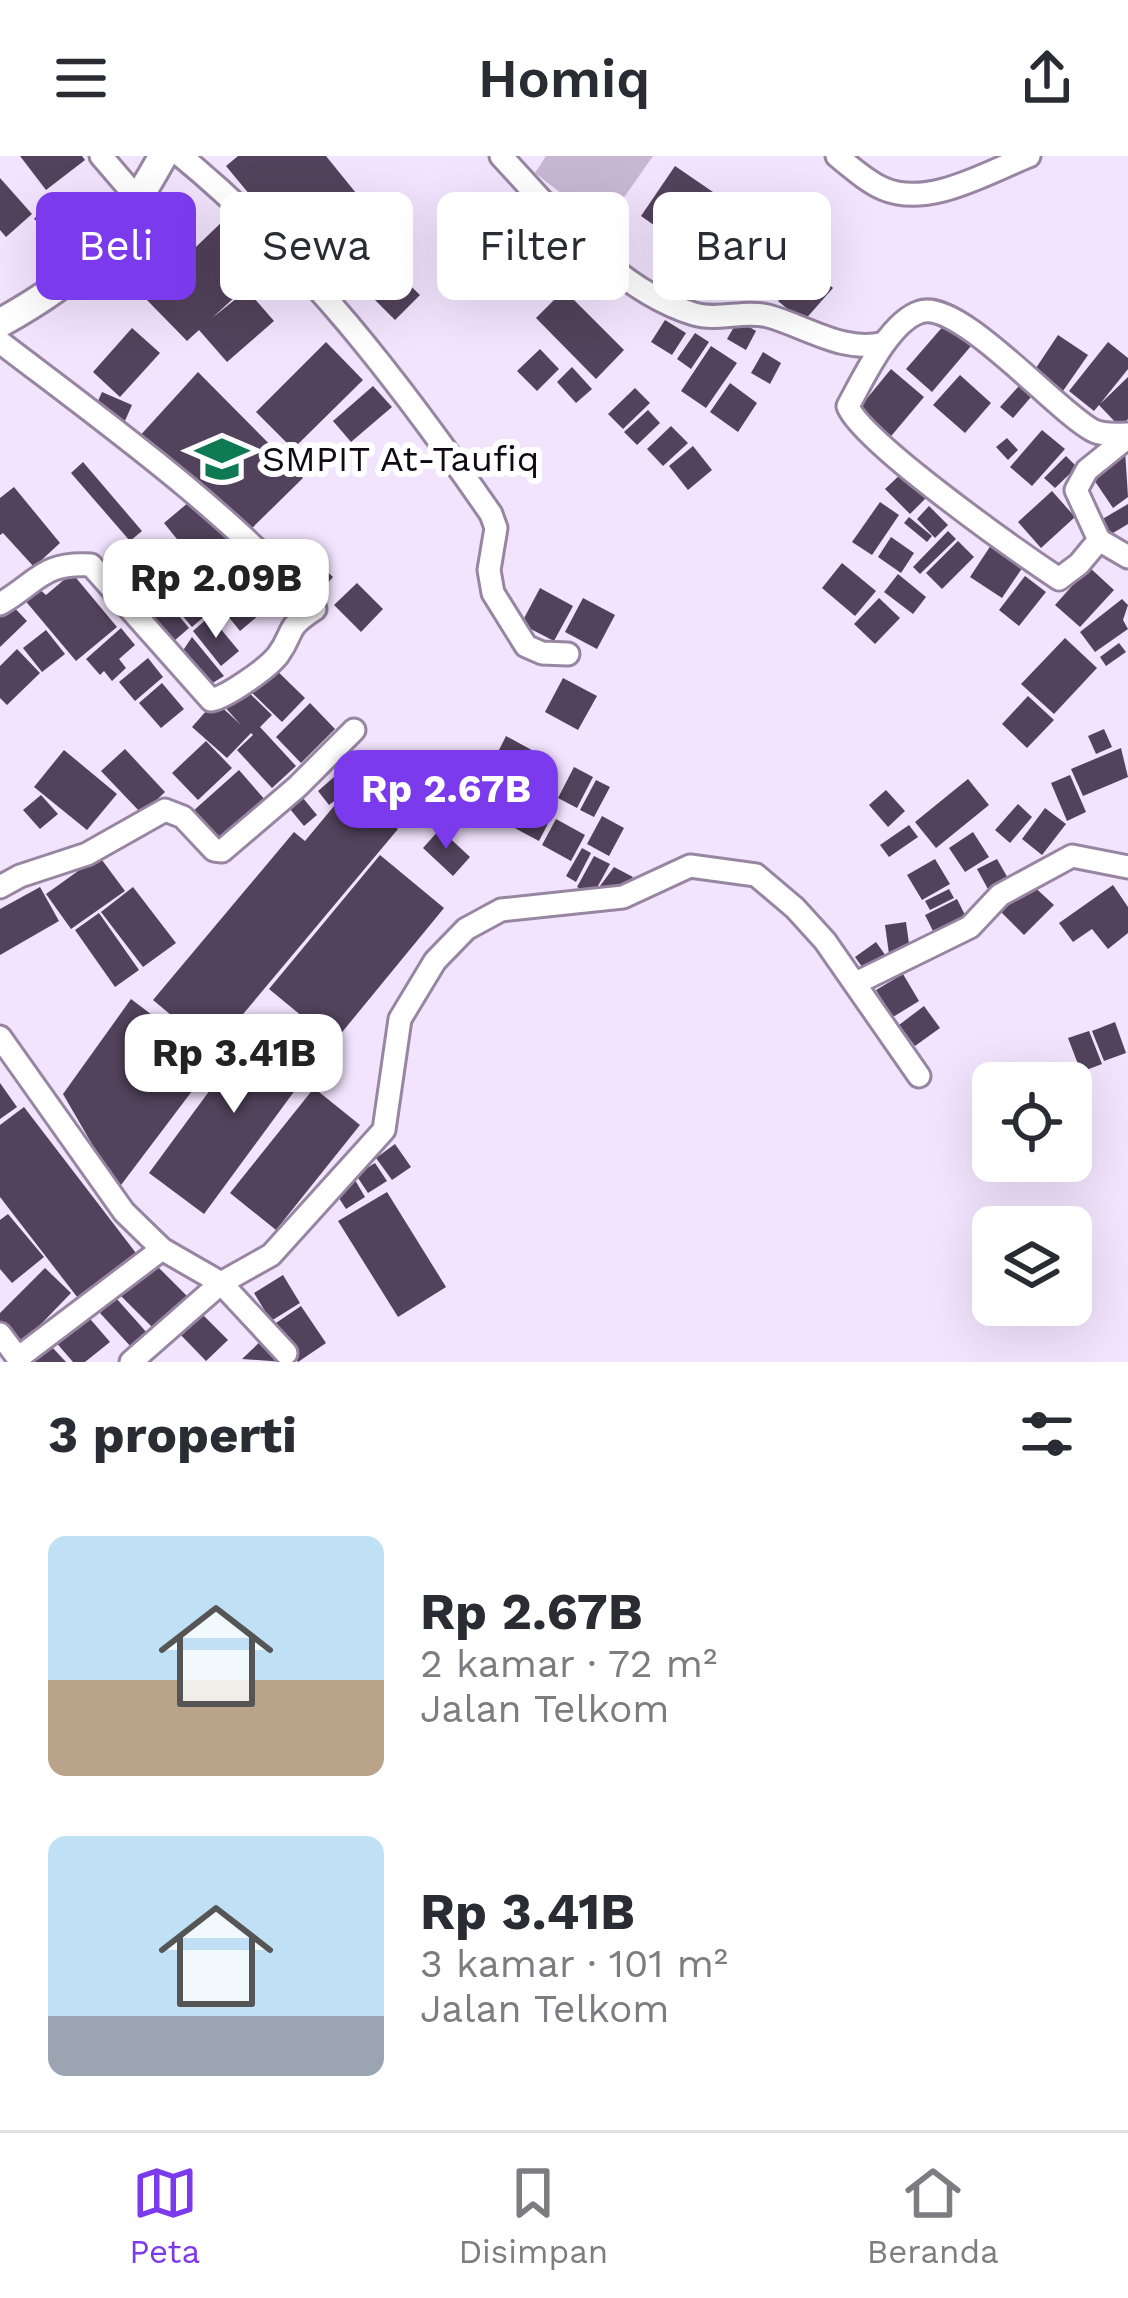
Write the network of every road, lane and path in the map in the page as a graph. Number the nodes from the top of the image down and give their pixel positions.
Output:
1 (101, 156) edge
2 (163, 156) edge
3 (182, 156) edge
4 (501, 156) edge
5 (837, 156) edge
6 (1029, 156) edge
7 (132, 192) edge
8 (142, 192) edge
9 (36, 300) edge
10 (2, 323) edge
11 (884, 343) junction
12 (1128, 435) edge
13 (1100, 540) junction
14 (1128, 557) edge
15 (0, 604) edge
16 (568, 655) dead end
17 (354, 730) dead end
18 (1128, 868) edge
19 (0, 887) edge
20 (856, 983) junction
21 (0, 1037) edge
22 (919, 1076) dead end
23 (161, 1249) junction
24 (221, 1283) junction
25 (0, 1334) edge
26 (286, 1352) dead end
27 (130, 1362) edge

1 - 7 street
2 - 8 street
3 - 16 street
4 - 11 street
5 - 6 street
9 - 10 street
10 - 15 street
11 - 12 street
11 - 13 street
12 - 13 street
13 - 14 street
17 - 19 street
18 - 20 street
20 - 22 street
20 - 24 street
21 - 23 street
23 - 24 street
23 - 25 street
24 - 26 street
24 - 27 street

